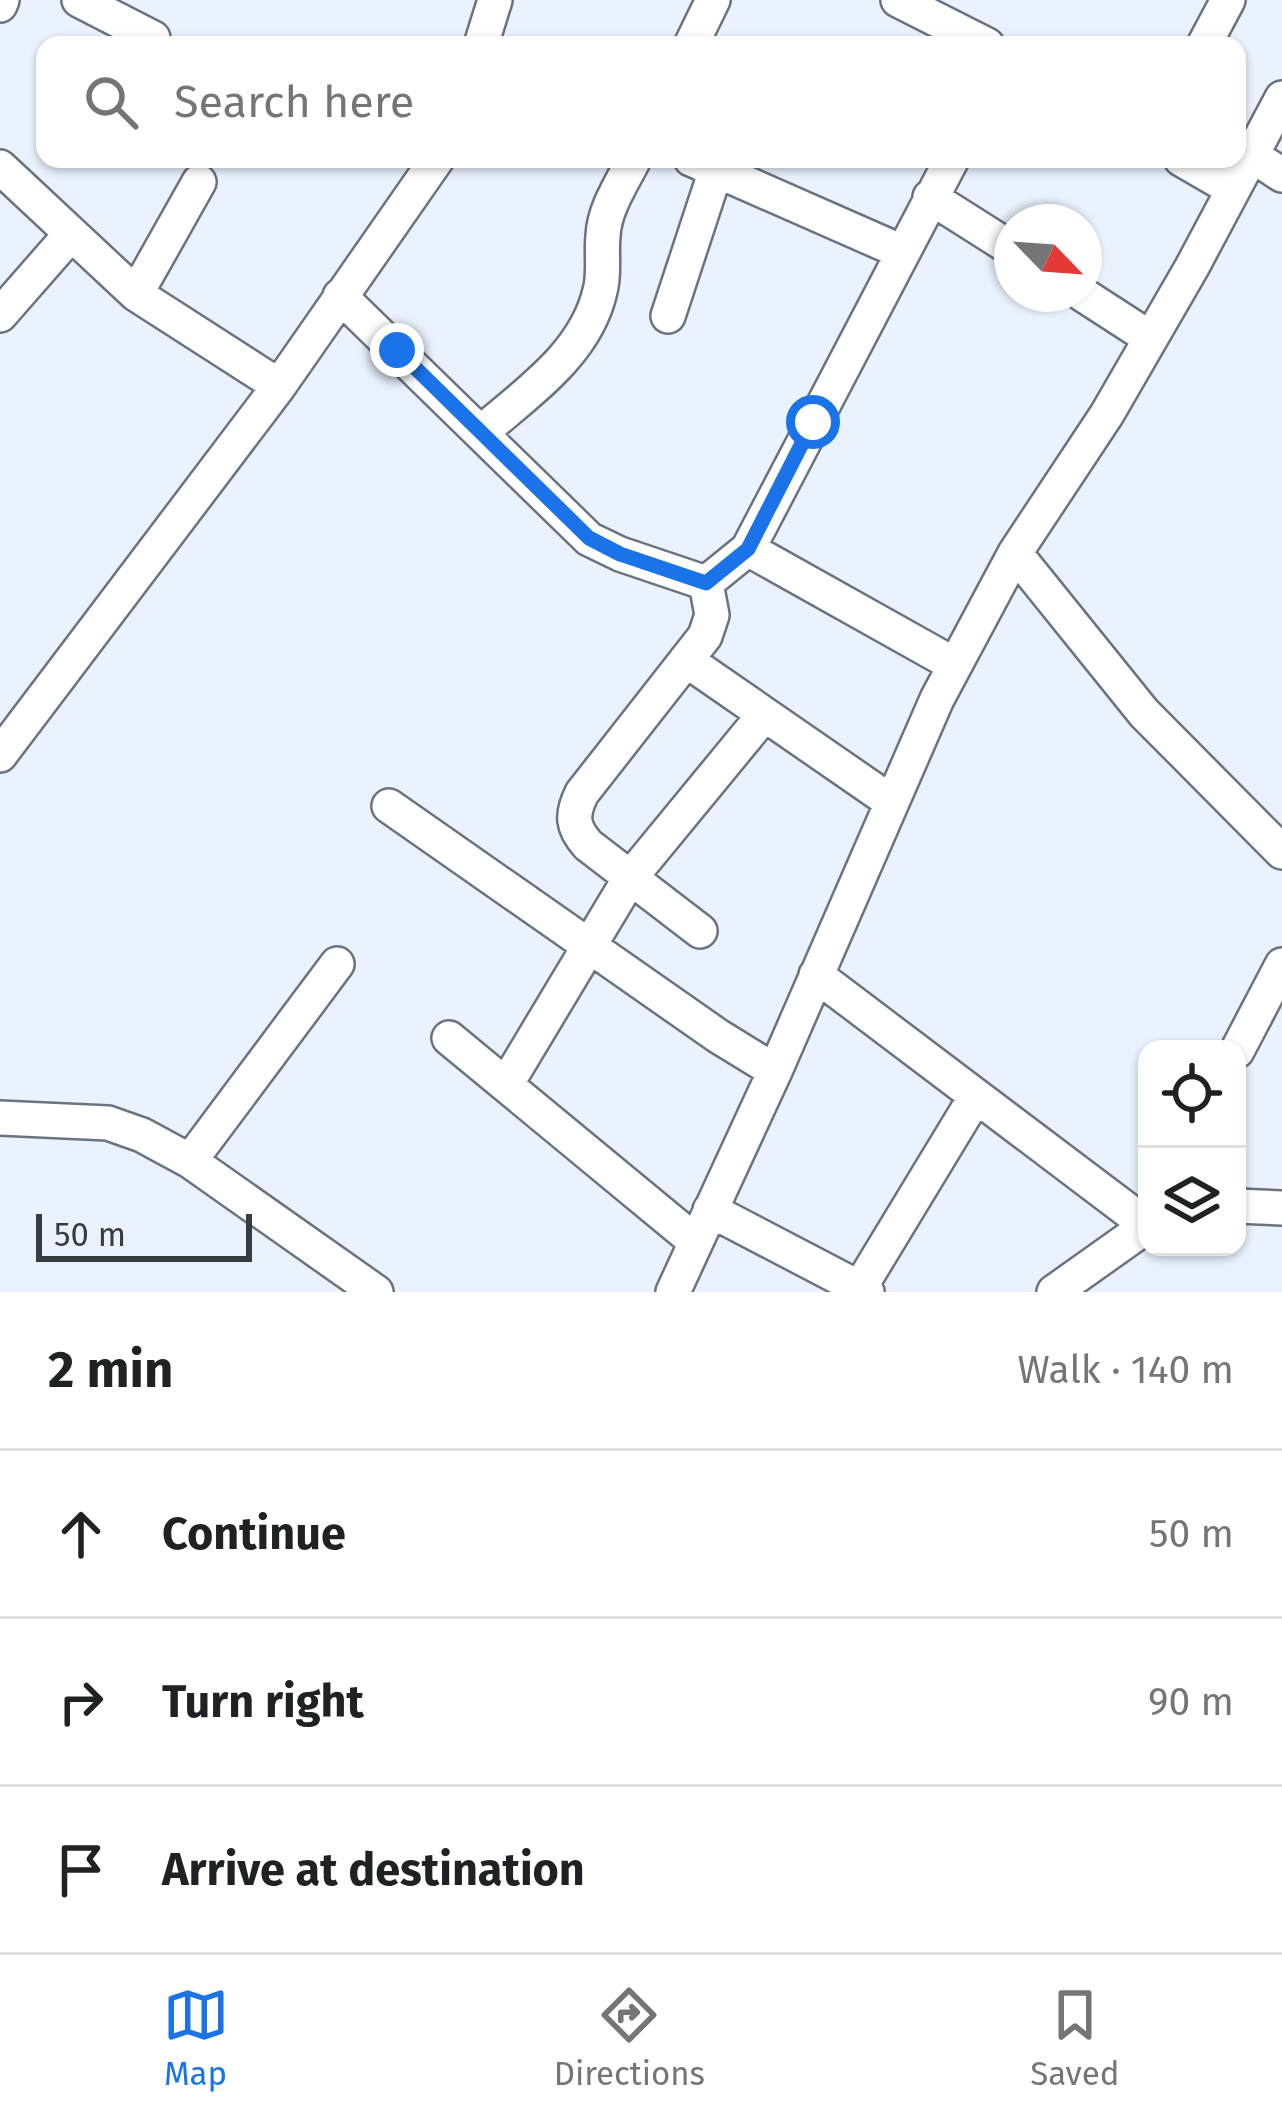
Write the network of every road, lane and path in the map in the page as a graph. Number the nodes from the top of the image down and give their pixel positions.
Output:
1 (79, 0) edge
2 (495, 0) edge
3 (713, 0) edge
4 (898, 0) edge
5 (1228, 0) edge
6 (943, 10) edge
7 (149, 36) edge
8 (484, 36) edge
9 (695, 36) edge
10 (976, 36) edge
11 (1209, 36) edge
12 (1282, 98) edge
13 (1250, 154) junction
14 (1246, 161) edge
15 (0, 167) edge
16 (431, 168) edge
17 (629, 168) edge
18 (703, 168) edge
19 (711, 168) edge
20 (947, 168) edge
21 (1197, 168) edge
22 (1242, 168) edge
23 (1282, 175) edge
24 (199, 182) dead end
25 (1231, 188) junction
26 (931, 197) junction
27 (71, 234) junction
28 (994, 237) edge
29 (900, 251) junction
30 (136, 294) junction
31 (340, 296) junction
32 (1102, 307) edge
33 (0, 315) edge
34 (668, 316) dead end
35 (1150, 338) junction
36 (279, 386) junction
37 (483, 431) junction
38 (748, 549) junction
39 (1015, 554) junction
40 (706, 583) junction
41 (686, 660) junction
42 (955, 665) junction
43 (764, 715) junction
44 (0, 755) edge
45 (890, 801) junction
46 (389, 806) dead end
47 (1277, 833) edge
48 (630, 878) junction
49 (700, 931) dead end
50 (589, 946) junction
51 (337, 964) dead end
52 (1282, 965) edge
53 (816, 975) junction
54 (449, 1039) dead end
55 (1243, 1040) edge
56 (775, 1071) junction
57 (507, 1083) junction
58 (976, 1096) junction
59 (0, 1118) edge
60 (190, 1161) junction
61 (1246, 1206) edge
62 (1282, 1208) edge
63 (710, 1210) junction
64 (1138, 1219) edge
65 (1138, 1232) edge
66 (696, 1242) junction
67 (863, 1290) edge
68 (371, 1291) edge
69 (673, 1292) edge
70 (1054, 1292) edge

1 - 7 street
2 - 8 street
3 - 9 street
4 - 6 street
5 - 11 street
6 - 10 street
12 - 13 street
13 - 14 street
13 - 23 street
15 - 27 street
16 - 31 street
17 - 37 street
18 - 34 street
19 - 29 street
20 - 26 street
21 - 25 street
22 - 25 street
24 - 30 street
25 - 35 street
26 - 28 street
26 - 29 street
27 - 30 street
27 - 33 street
29 - 38 street
30 - 36 street
31 - 36 street
31 - 37 street
32 - 35 street
35 - 39 street
36 - 44 street
37 - 40 street
38 - 40 street
38 - 42 street
39 - 42 street
39 - 47 street
40 - 41 street
41 - 43 street
41 - 48 street
42 - 45 street
43 - 45 street
43 - 48 street
45 - 53 street
46 - 50 street
48 - 49 street
48 - 50 street
50 - 56 street
50 - 57 street
51 - 60 street
52 - 55 street
53 - 56 street
53 - 58 street
54 - 57 street
56 - 63 street
57 - 66 street
58 - 64 street
58 - 67 street
59 - 60 street
60 - 68 street
61 - 62 street
63 - 66 street
63 - 67 street
65 - 70 street
66 - 69 street

